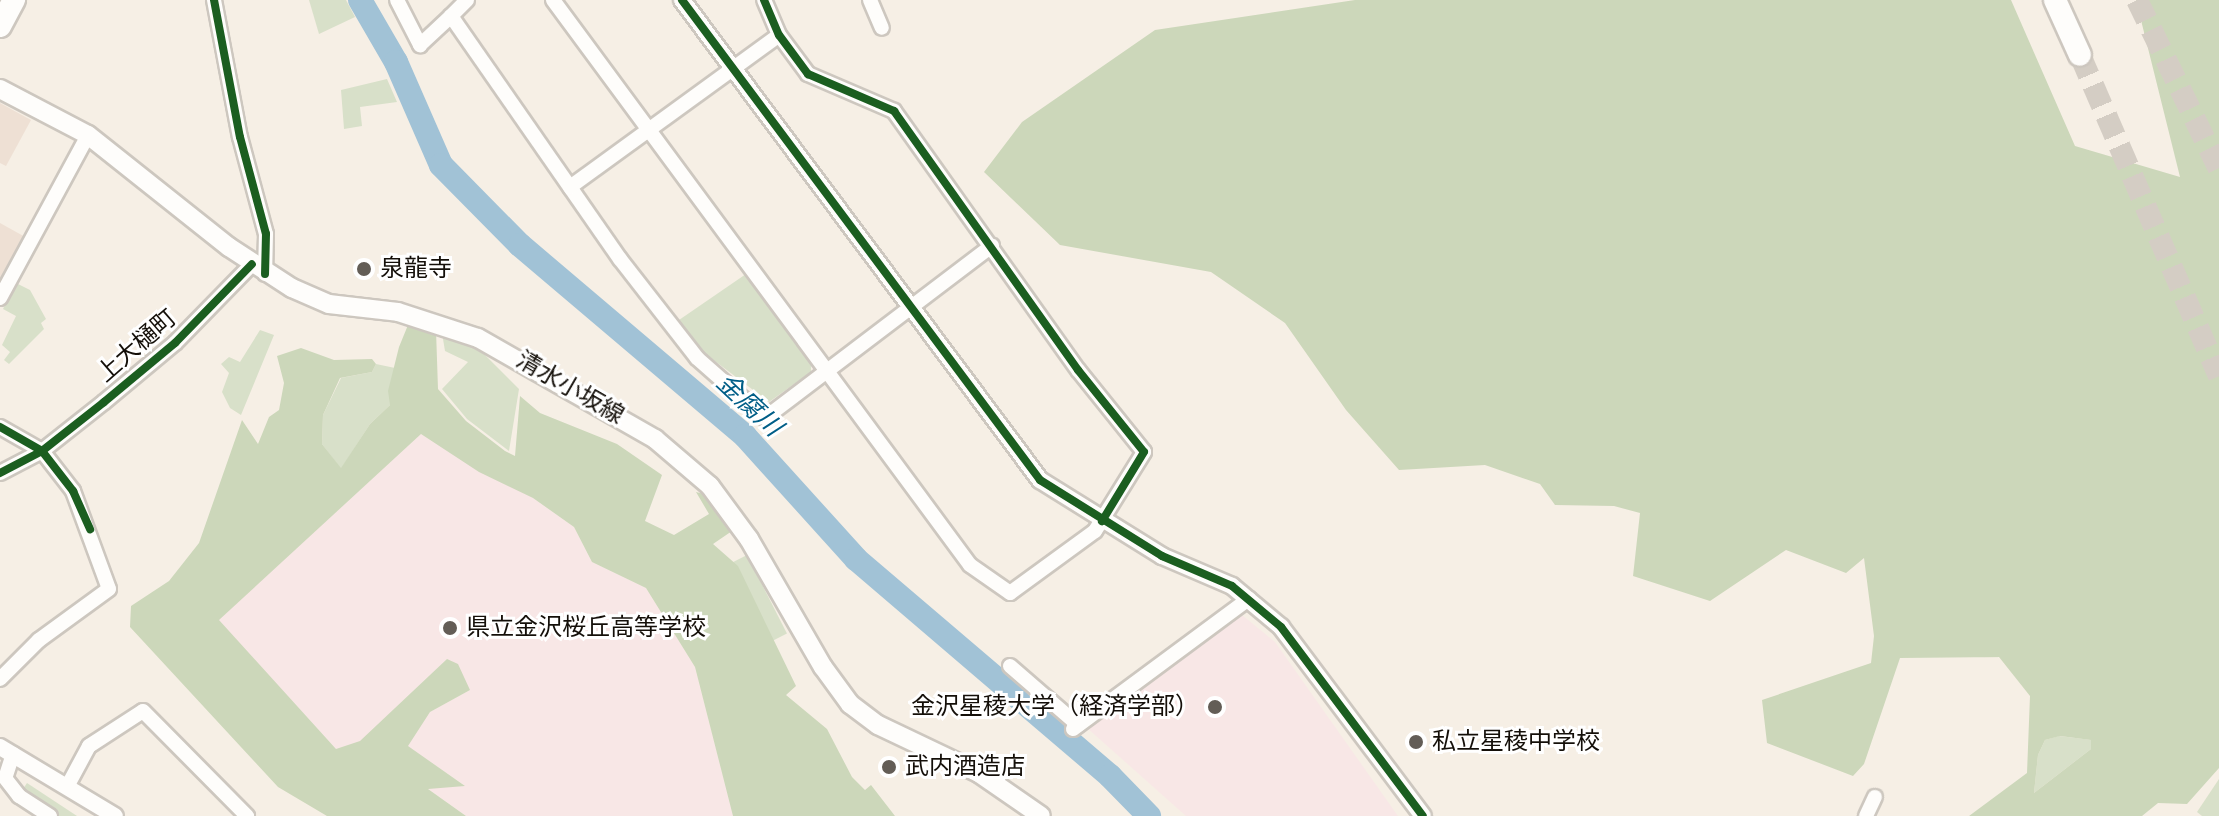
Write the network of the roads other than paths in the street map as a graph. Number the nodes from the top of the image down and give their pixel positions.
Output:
1 (14, 0) edge
2 (214, 0) edge
3 (397, 0) edge
4 (467, 0) edge
5 (553, 0) edge
6 (682, 0) edge
7 (764, 0) edge
8 (870, 0) edge
9 (2055, 0) edge
10 (451, 16) junction
11 (0, 26) edge
12 (882, 28) dead end
13 (779, 35) junction
14 (2080, 55) tunnel mouth
15 (732, 68) junction
16 (0, 89) edge
17 (648, 128) junction
18 (88, 135) junction
19 (570, 187) junction
20 (992, 246) junction
21 (259, 269) junction
22 (0, 298) edge
23 (910, 305) junction
24 (827, 372) junction
25 (0, 427) edge
26 (42, 451) junction
27 (0, 473) edge
28 (1102, 521) junction
29 (1249, 599) junction
30 (1010, 666) dead end
31 (0, 679) edge
32 (6, 750) edge
33 (68, 785) junction
34 (1875, 797) dead end
35 (50, 816) edge
36 (115, 816) edge
37 (247, 816) edge
38 (1041, 816) edge
39 (1423, 816) edge
40 (1866, 816) edge

1 - 11 highway
2 - 21 street
3 - 10 street
4 - 10 street
5 - 17 street
6 - 15 street
7 - 13 street
8 - 12 street
9 - 14 highway
10 - 19 street
13 - 15 street
13 - 20 street
15 - 17 street
15 - 23 street
16 - 18 main road, 清水小坂線
17 - 19 street
17 - 24 street
18 - 21 main road, 清水小坂線
18 - 22 street
19 - 24 street
20 - 23 street
20 - 28 street
21 - 26 street, 上大樋町
21 - 38 main road, 清水小坂線
23 - 24 street
23 - 28 street
24 - 28 street
25 - 26 street
26 - 27 street, 上大樋町
26 - 31 street
28 - 29 street
29 - 30 street
29 - 39 street
32 - 33 street
32 - 35 street
33 - 36 street
33 - 37 street
34 - 40 street

